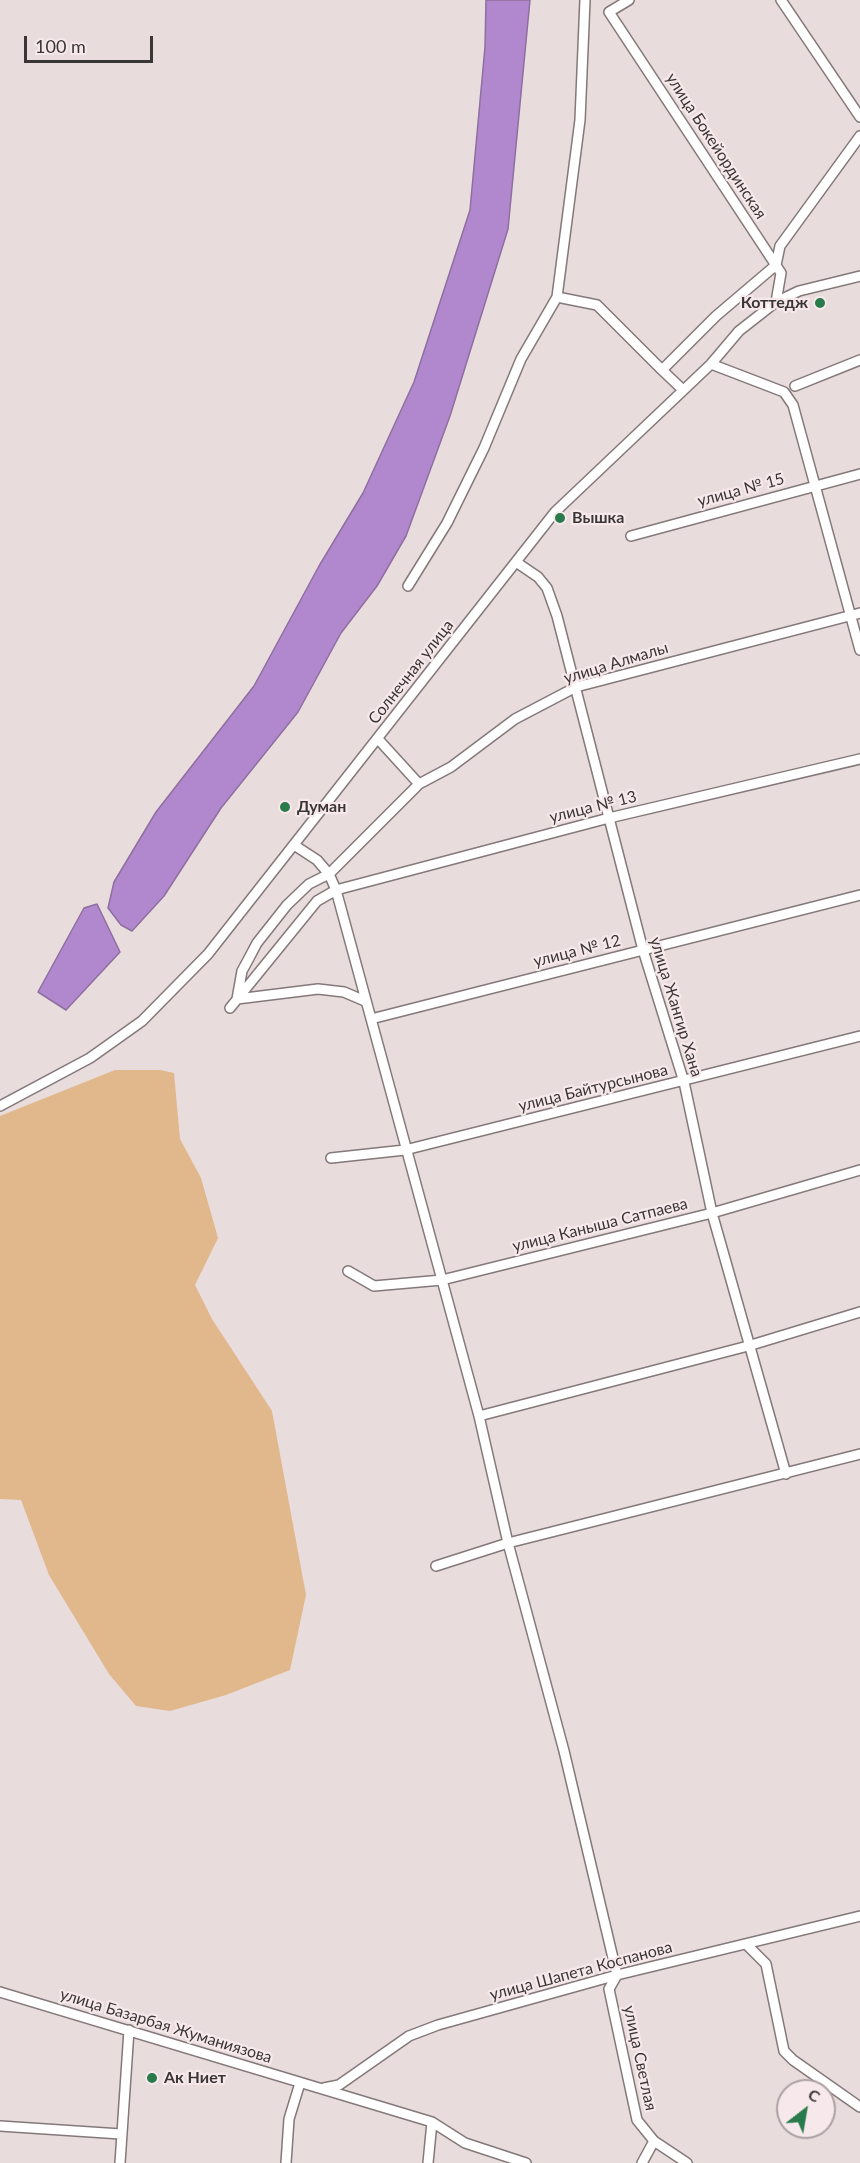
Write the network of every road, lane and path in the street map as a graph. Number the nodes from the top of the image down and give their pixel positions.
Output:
1 (585, 0) edge
2 (629, 0) edge
3 (781, 0) edge
4 (860, 117) edge
5 (860, 135) edge
6 (776, 265) junction
7 (860, 276) edge
8 (557, 297) junction
9 (776, 302) junction
10 (860, 360) edge
11 (711, 364) junction
12 (662, 370) junction
13 (795, 386) dead end
14 (683, 390) junction
15 (860, 474) edge
16 (816, 485) junction
17 (631, 536) dead end
18 (516, 562) junction
19 (408, 586) dead end
20 (856, 614) edge
21 (860, 650) edge
22 (576, 687) junction
23 (378, 739) junction
24 (860, 759) edge
25 (419, 784) junction
26 (609, 818) junction
27 (294, 845) junction
28 (329, 874) junction
29 (336, 890) junction
30 (860, 895) edge
31 (643, 950) junction
32 (237, 999) junction
33 (365, 1001) junction
34 (230, 1008) dead end
35 (371, 1019) junction
36 (860, 1036) edge
37 (684, 1082) junction
38 (0, 1107) edge
39 (405, 1150) junction
40 (331, 1158) dead end
41 (860, 1170) edge
42 (712, 1213) junction
43 (348, 1271) dead end
44 (442, 1280) junction
45 (860, 1312) edge
46 (748, 1346) junction
47 (479, 1416) junction
48 (860, 1454) edge
49 (786, 1474) junction
50 (508, 1543) junction
51 (436, 1566) dead end
52 (860, 1916) edge
53 (747, 1945) junction
54 (617, 1975) junction
55 (0, 1992) edge
56 (129, 2030) junction
57 (300, 2083) junction
58 (324, 2088) junction
59 (860, 2107) edge
60 (432, 2122) junction
61 (0, 2126) edge
62 (121, 2134) junction
63 (654, 2141) junction
64 (650, 2152) junction
65 (120, 2163) edge
66 (286, 2163) edge
67 (428, 2163) edge
68 (526, 2163) edge
69 (642, 2163) edge
70 (651, 2163) edge
71 (687, 2163) edge

1 - 8 street
2 - 6 street, улица Бокейординская
3 - 4 street
5 - 6 street
6 - 9 street
6 - 12 street
7 - 9 street, Солнечная улица
8 - 12 street
8 - 19 street
9 - 11 street, Солнечная улица
10 - 13 street
11 - 14 street, Солнечная улица
11 - 16 street
12 - 14 street
14 - 18 street, Солнечная улица
15 - 16 street, улица № 15
16 - 17 street, улица № 15
16 - 20 street
18 - 22 street, улица Жангир Хана
18 - 23 street, Солнечная улица
20 - 21 street
20 - 22 street, улица Алмалы
22 - 25 street, улица Алмалы
22 - 26 street, улица Жангир Хана
23 - 25 street
23 - 27 street, Солнечная улица
24 - 26 street, улица № 13
25 - 28 street, улица Алмалы
26 - 29 street, улица № 13
26 - 31 street, улица Жангир Хана
27 - 28 street
27 - 38 street, Солнечная улица
28 - 29 street
28 - 32 street, улица Алмалы
29 - 32 street
29 - 33 street
30 - 31 street, улица № 12
31 - 35 street, улица № 12
31 - 37 street, улица Жангир Хана
32 - 33 street
32 - 34 street
33 - 35 street
35 - 39 street
36 - 37 street, улица Байтурсынова
37 - 39 street, улица Байтурсынова
37 - 42 street, улица Жангир Хана
39 - 40 street, улица Байтурсынова
39 - 44 street
41 - 42 street, улица Каныша Сатпаева
42 - 44 street, улица Каныша Сатпаева
42 - 46 street, улица Жангир Хана
43 - 44 street, улица Каныша Сатпаева
44 - 47 street
45 - 46 street
46 - 47 street
46 - 49 street, улица Жангир Хана
47 - 50 street
48 - 49 street
49 - 50 street
50 - 51 street
50 - 54 street
52 - 53 street, улица Шапета Коспанова
53 - 54 street, улица Шапета Коспанова
53 - 59 street
54 - 58 street, улица Шапета Коспанова
54 - 63 street, улица Светлая
55 - 56 street, улица Базарбая Жуманиязова
56 - 57 street, улица Базарбая Жуманиязова
56 - 62 street
57 - 58 street, улица Базарбая Жуманиязова
57 - 66 street
58 - 60 street
60 - 67 street
60 - 68 street
61 - 62 street
62 - 65 street
63 - 64 street
63 - 71 street, улица Светлая
64 - 69 street
64 - 70 street

